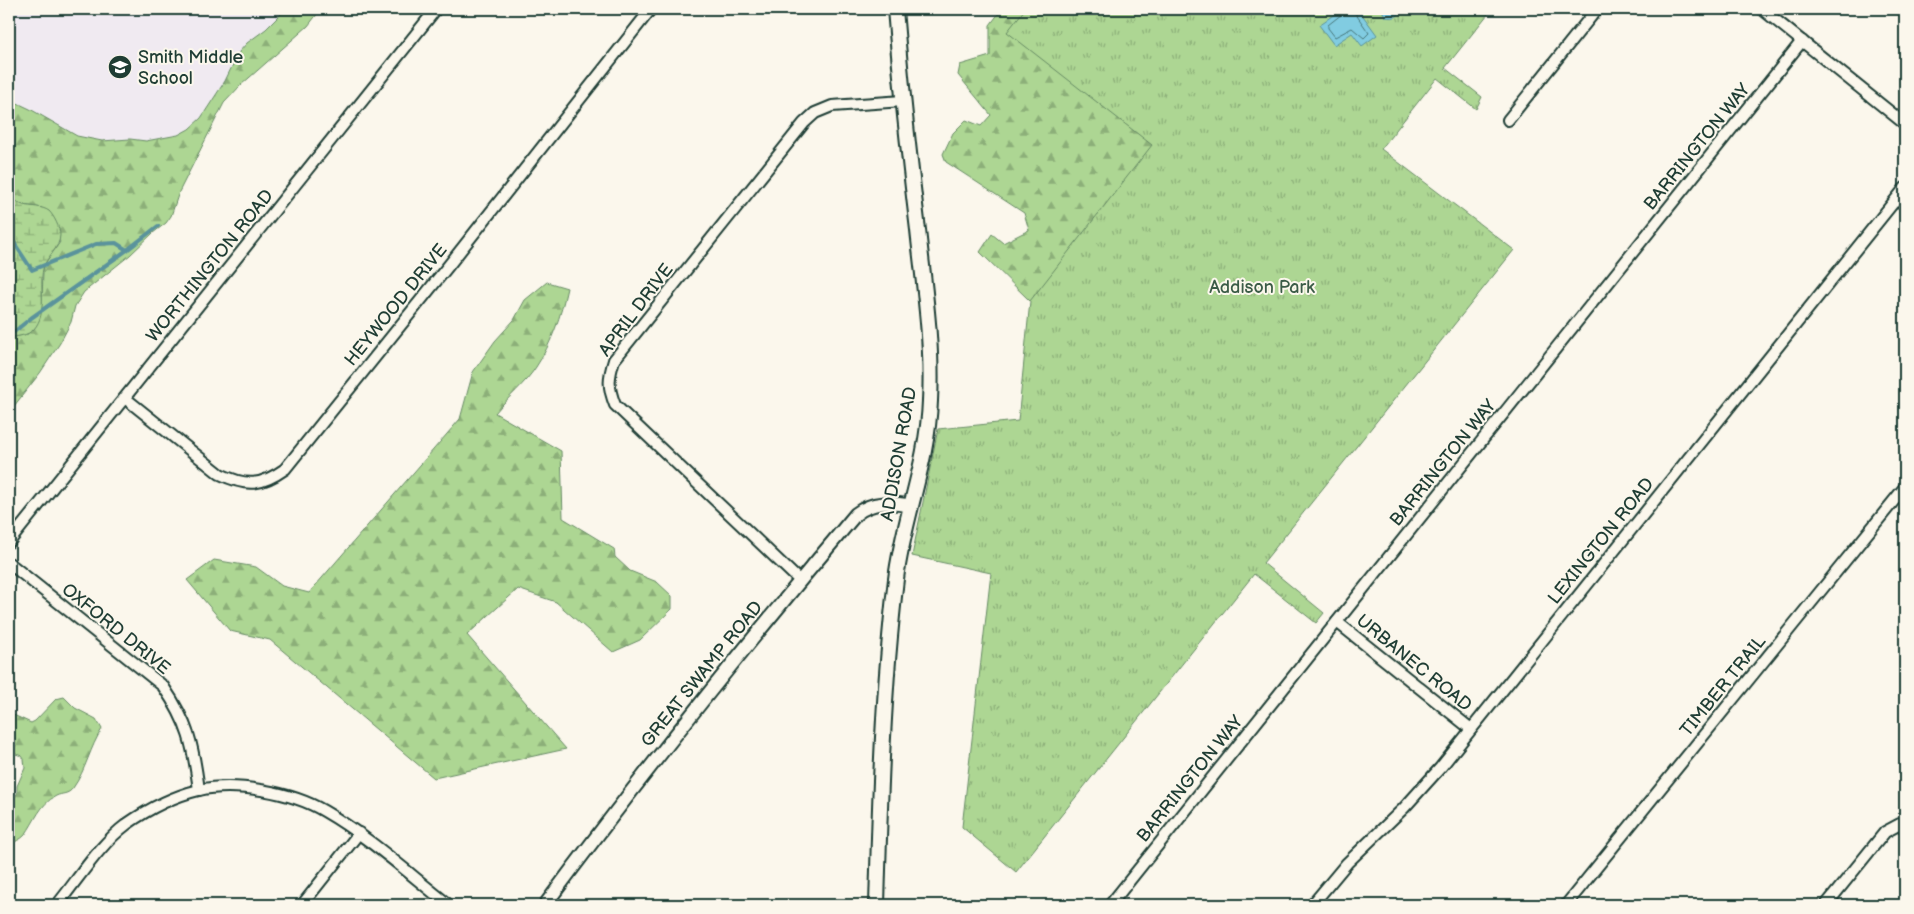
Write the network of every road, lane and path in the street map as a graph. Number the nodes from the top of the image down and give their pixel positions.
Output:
1 (436, 9) edge
2 (652, 9) edge
3 (895, 9) edge
4 (1597, 9) edge
5 (1762, 9) edge
6 (1802, 41) junction
7 (903, 101) junction
8 (1508, 120) dead end
9 (1905, 124) edge
10 (1905, 188) edge
11 (125, 398) junction
12 (1905, 488) edge
13 (911, 506) junction
14 (9, 542) edge
15 (9, 563) edge
16 (800, 581) junction
17 (1337, 622) junction
18 (1472, 729) junction
19 (199, 790) junction
20 (1905, 823) edge
21 (358, 833) junction
22 (57, 905) edge
23 (302, 905) edge
24 (449, 905) edge
25 (544, 905) edge
26 (877, 905) edge
27 (1110, 905) edge
28 (1312, 905) edge
29 (1566, 905) edge
30 (1826, 905) edge

1 - 11 street, WORTHINGTON ROAD
2 - 11 street, HEYWOOD DRIVE
3 - 7 main road, ADDISON ROAD
4 - 8 street
5 - 6 street
6 - 9 street
6 - 17 street, BARRINGTON WAY
7 - 13 main road, ADDISON ROAD
7 - 16 street, APRIL DRIVE
10 - 18 street, LEXINGTON ROAD
11 - 14 street, WORTHINGTON ROAD
12 - 29 street, TIMBER TRAIL
13 - 16 street, GREAT SWAMP ROAD
13 - 26 main road, ADDISON ROAD
15 - 19 street, OXFORD DRIVE
16 - 25 street, GREAT SWAMP ROAD
17 - 18 street, URBANEC ROAD
17 - 27 street, BARRINGTON WAY
18 - 28 street, LEXINGTON ROAD
19 - 21 street
19 - 22 street
20 - 30 street
21 - 23 street
21 - 24 street

